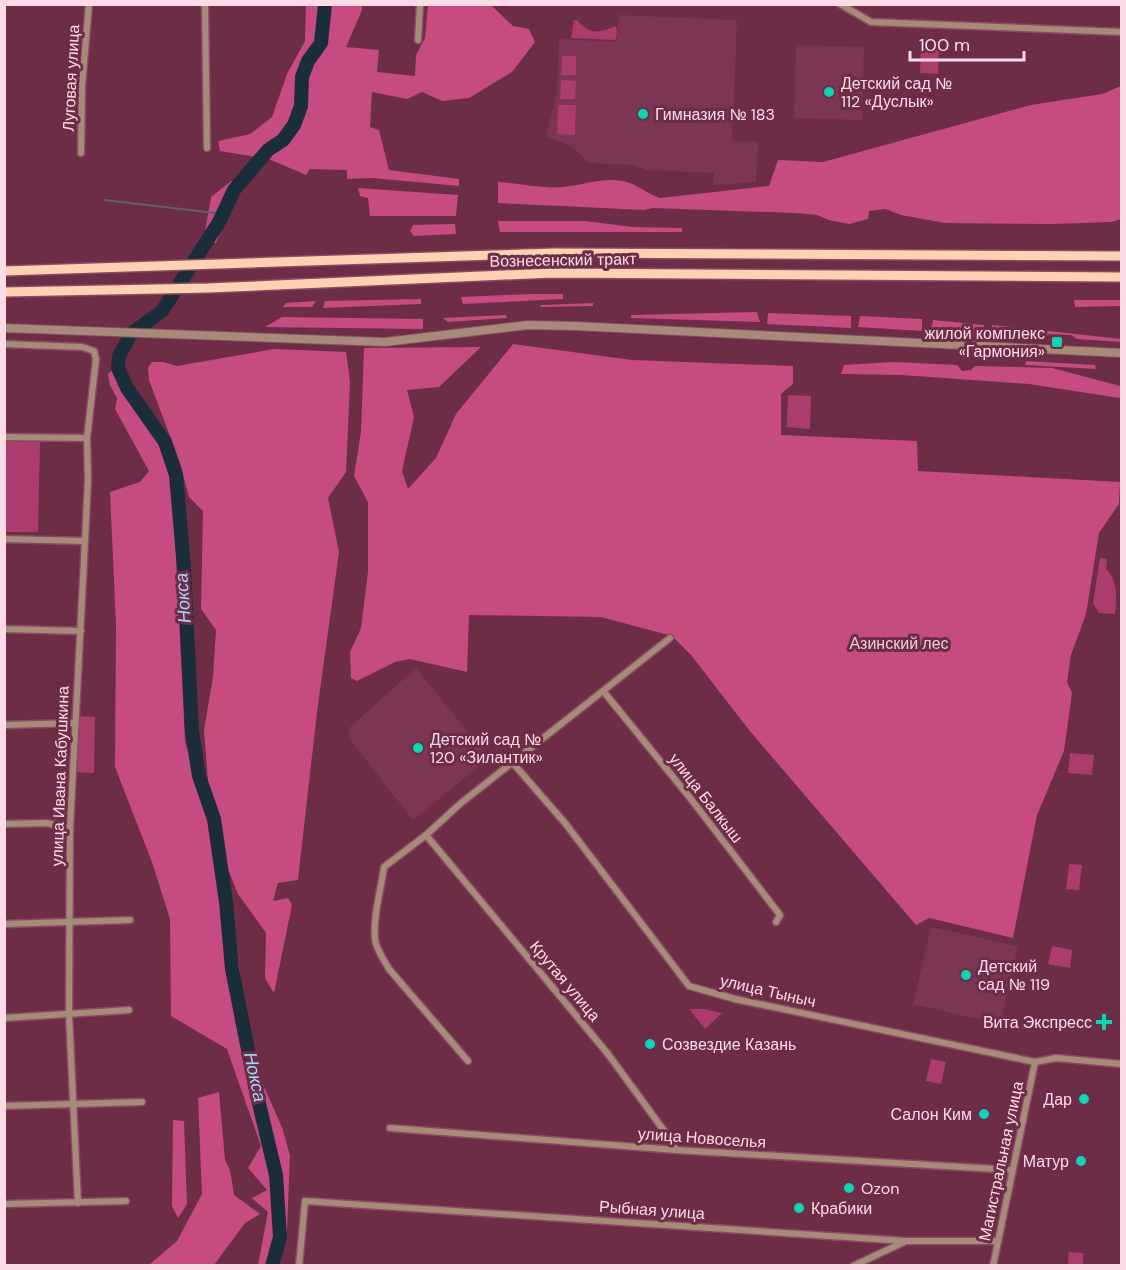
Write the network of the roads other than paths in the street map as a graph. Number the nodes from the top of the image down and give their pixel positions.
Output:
1 (89, 4) edge
2 (205, 4) edge
3 (420, 4) edge
4 (840, 4) edge
5 (1122, 32) edge
6 (418, 40) dead end
7 (207, 148) dead end
8 (81, 153) dead end
9 (1122, 256) edge
10 (4, 271) edge
11 (1122, 278) edge
12 (4, 292) edge
13 (4, 328) edge
14 (4, 344) edge
15 (1122, 353) edge
16 (4, 437) edge
17 (87, 438) junction
18 (4, 539) edge
19 (86, 541) junction
20 (4, 629) edge
21 (81, 631) junction
22 (670, 638) dead end
23 (604, 692) junction
24 (75, 723) junction
25 (4, 725) edge
26 (512, 762) junction
27 (4, 824) edge
28 (69, 828) junction
29 (426, 836) junction
30 (130, 920) dead end
31 (70, 922) junction
32 (776, 922) dead end
33 (4, 924) edge
34 (129, 1010) dead end
35 (69, 1015) junction
36 (4, 1018) edge
37 (468, 1061) dead end
38 (1035, 1062) junction
39 (1122, 1064) edge
40 (142, 1102) dead end
41 (72, 1105) junction
42 (4, 1106) edge
43 (390, 1128) dead end
44 (676, 1150) junction
45 (1012, 1170) junction
46 (126, 1200) dead end
47 (78, 1203) junction
48 (4, 1204) edge
49 (906, 1241) junction
50 (997, 1241) junction
51 (299, 1266) edge
52 (853, 1266) edge
53 (993, 1266) edge

1 - 8 street, Луговая улица
2 - 7 street
3 - 6 street
4 - 5 street
9 - 10 main road, Вознесенский тракт
11 - 12 main road, Вознесенский тракт
13 - 15 street
14 - 17 street, улица Ивана Кабушкина
16 - 17 street
17 - 19 street, улица Ивана Кабушкина
18 - 19 street
19 - 21 street, улица Ивана Кабушкина
20 - 21 street
21 - 24 street, улица Ивана Кабушкина
22 - 23 street
23 - 26 street
23 - 32 street, улица Балкыш
24 - 25 street
24 - 28 street, улица Ивана Кабушкина
26 - 29 street
26 - 38 street, улица Тыныч
27 - 28 street
28 - 31 street, улица Ивана Кабушкина
29 - 37 street
29 - 44 street, Крутая улица
30 - 31 street
31 - 33 street
31 - 35 street, улица Ивана Кабушкина
34 - 35 street
35 - 36 street
35 - 41 street, улица Ивана Кабушкина
38 - 39 street, улица Тыныч
38 - 45 street, Магистральная улица
40 - 41 street
41 - 42 street
41 - 47 street, улица Ивана Кабушкина
43 - 44 street, улица Новоселья
44 - 45 street, улица Новоселья
45 - 50 street, Магистральная улица
46 - 47 street
47 - 48 street
49 - 50 street, Рыбная улица
49 - 51 street, Рыбная улица
49 - 52 street
50 - 53 street, Магистральная улица

